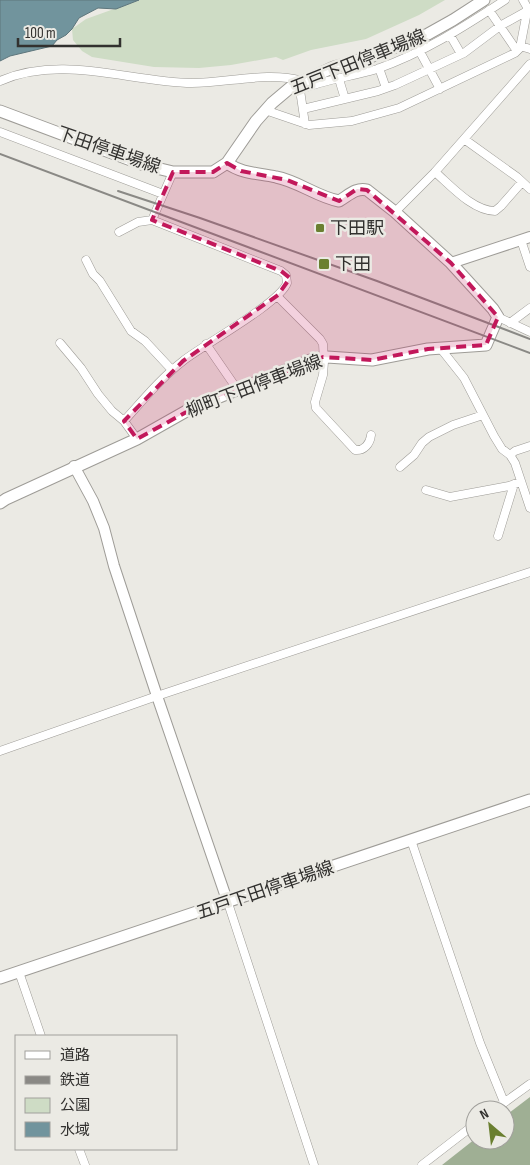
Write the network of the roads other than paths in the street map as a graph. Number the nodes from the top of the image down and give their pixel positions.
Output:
1 (505, 0) edge
2 (523, 0) edge
3 (487, 5) edge
4 (527, 11) junction
5 (500, 26) junction
6 (450, 35) junction
7 (518, 48) junction
8 (530, 49) edge
9 (420, 50) junction
10 (461, 54) junction
11 (530, 64) edge
12 (379, 68) junction
13 (430, 69) junction
14 (339, 79) junction
15 (0, 81) edge
16 (302, 81) junction
17 (386, 88) junction
18 (440, 89) junction
19 (345, 99) junction
20 (265, 110) junction
21 (303, 110) junction
22 (0, 111) edge
23 (305, 124) junction
24 (0, 132) edge
25 (464, 139) junction
26 (227, 164) junction
27 (173, 172) junction
28 (435, 172) junction
29 (522, 182) junction
30 (530, 189) edge
31 (163, 194) junction
32 (395, 212) junction
33 (152, 220) junction
34 (119, 232) dead end
35 (526, 239) edge
36 (86, 260) dead end
37 (451, 263) junction
38 (530, 267) edge
39 (277, 296) junction
40 (530, 308) edge
41 (498, 317) junction
42 (510, 322) junction
43 (530, 332) edge
44 (60, 344) dead end
45 (206, 344) junction
46 (441, 349) junction
47 (323, 357) junction
48 (172, 370) junction
49 (237, 389) junction
50 (483, 414) junction
51 (124, 421) junction
52 (371, 435) dead end
53 (137, 439) junction
54 (530, 446) edge
55 (510, 455) junction
56 (74, 466) junction
57 (400, 467) dead end
58 (518, 483) junction
59 (426, 490) dead end
60 (0, 503) edge
61 (530, 508) edge
62 (498, 536) dead end
63 (530, 572) edge
64 (158, 696) junction
65 (0, 750) edge
66 (530, 800) edge
67 (411, 840) junction
68 (228, 902) junction
69 (19, 972) junction
70 (0, 978) edge
71 (41, 1035) edge
72 (530, 1084) edge
73 (503, 1100) edge
74 (507, 1100) edge
75 (465, 1132) edge
76 (79, 1150) edge
77 (85, 1165) edge
78 (314, 1165) edge
79 (422, 1165) edge

1 - 3 street
2 - 4 street
3 - 5 street
3 - 6 street
3 - 16 main road, 五戸下田停車場線
4 - 5 street
4 - 7 street
5 - 7 street
5 - 10 street
6 - 9 street
6 - 10 street
7 - 8 street
7 - 18 street
9 - 12 street
9 - 13 street
10 - 13 street
11 - 25 street
12 - 14 street
12 - 17 street
13 - 17 street
13 - 18 street
14 - 19 street
14 - 21 street
15 - 16 street
16 - 20 main road, 五戸下田停車場線
17 - 19 street
18 - 23 street
19 - 21 street
20 - 23 street
20 - 26 main road, 五戸下田停車場線
21 - 23 street
22 - 27 main road, 下田停車場線
24 - 31 street
25 - 28 street
25 - 29 street
26 - 27 main road, 下田停車場線
26 - 32 main road
27 - 31 street
28 - 29 street
28 - 32 street
29 - 30 street
31 - 33 street
32 - 37 main road
33 - 34 street
33 - 39 street
35 - 37 street
35 - 38 street
36 - 48 street
37 - 41 main road
39 - 45 street
39 - 47 street
40 - 42 street
41 - 42 street
41 - 46 main road, 柳町下田停車場線
42 - 43 street
44 - 51 street
45 - 48 street
45 - 49 street
46 - 47 main road, 柳町下田停車場線
46 - 50 street
47 - 49 main road, 柳町下田停車場線
47 - 52 street
48 - 51 street
49 - 53 main road, 柳町下田停車場線
50 - 55 street
50 - 57 street
51 - 53 street
53 - 56 main road, 柳町下田停車場線
54 - 55 street
55 - 58 street
56 - 60 main road, 柳町下田停車場線
56 - 64 street
58 - 59 street
58 - 61 street
58 - 62 street
63 - 64 street
64 - 65 street
64 - 68 street
66 - 67 main road, 五戸下田停車場線
67 - 68 main road, 五戸下田停車場線
67 - 73 street
68 - 69 main road, 五戸下田停車場線
68 - 78 street
69 - 70 main road, 五戸下田停車場線
69 - 71 street
72 - 74 street
75 - 79 street
76 - 77 street

